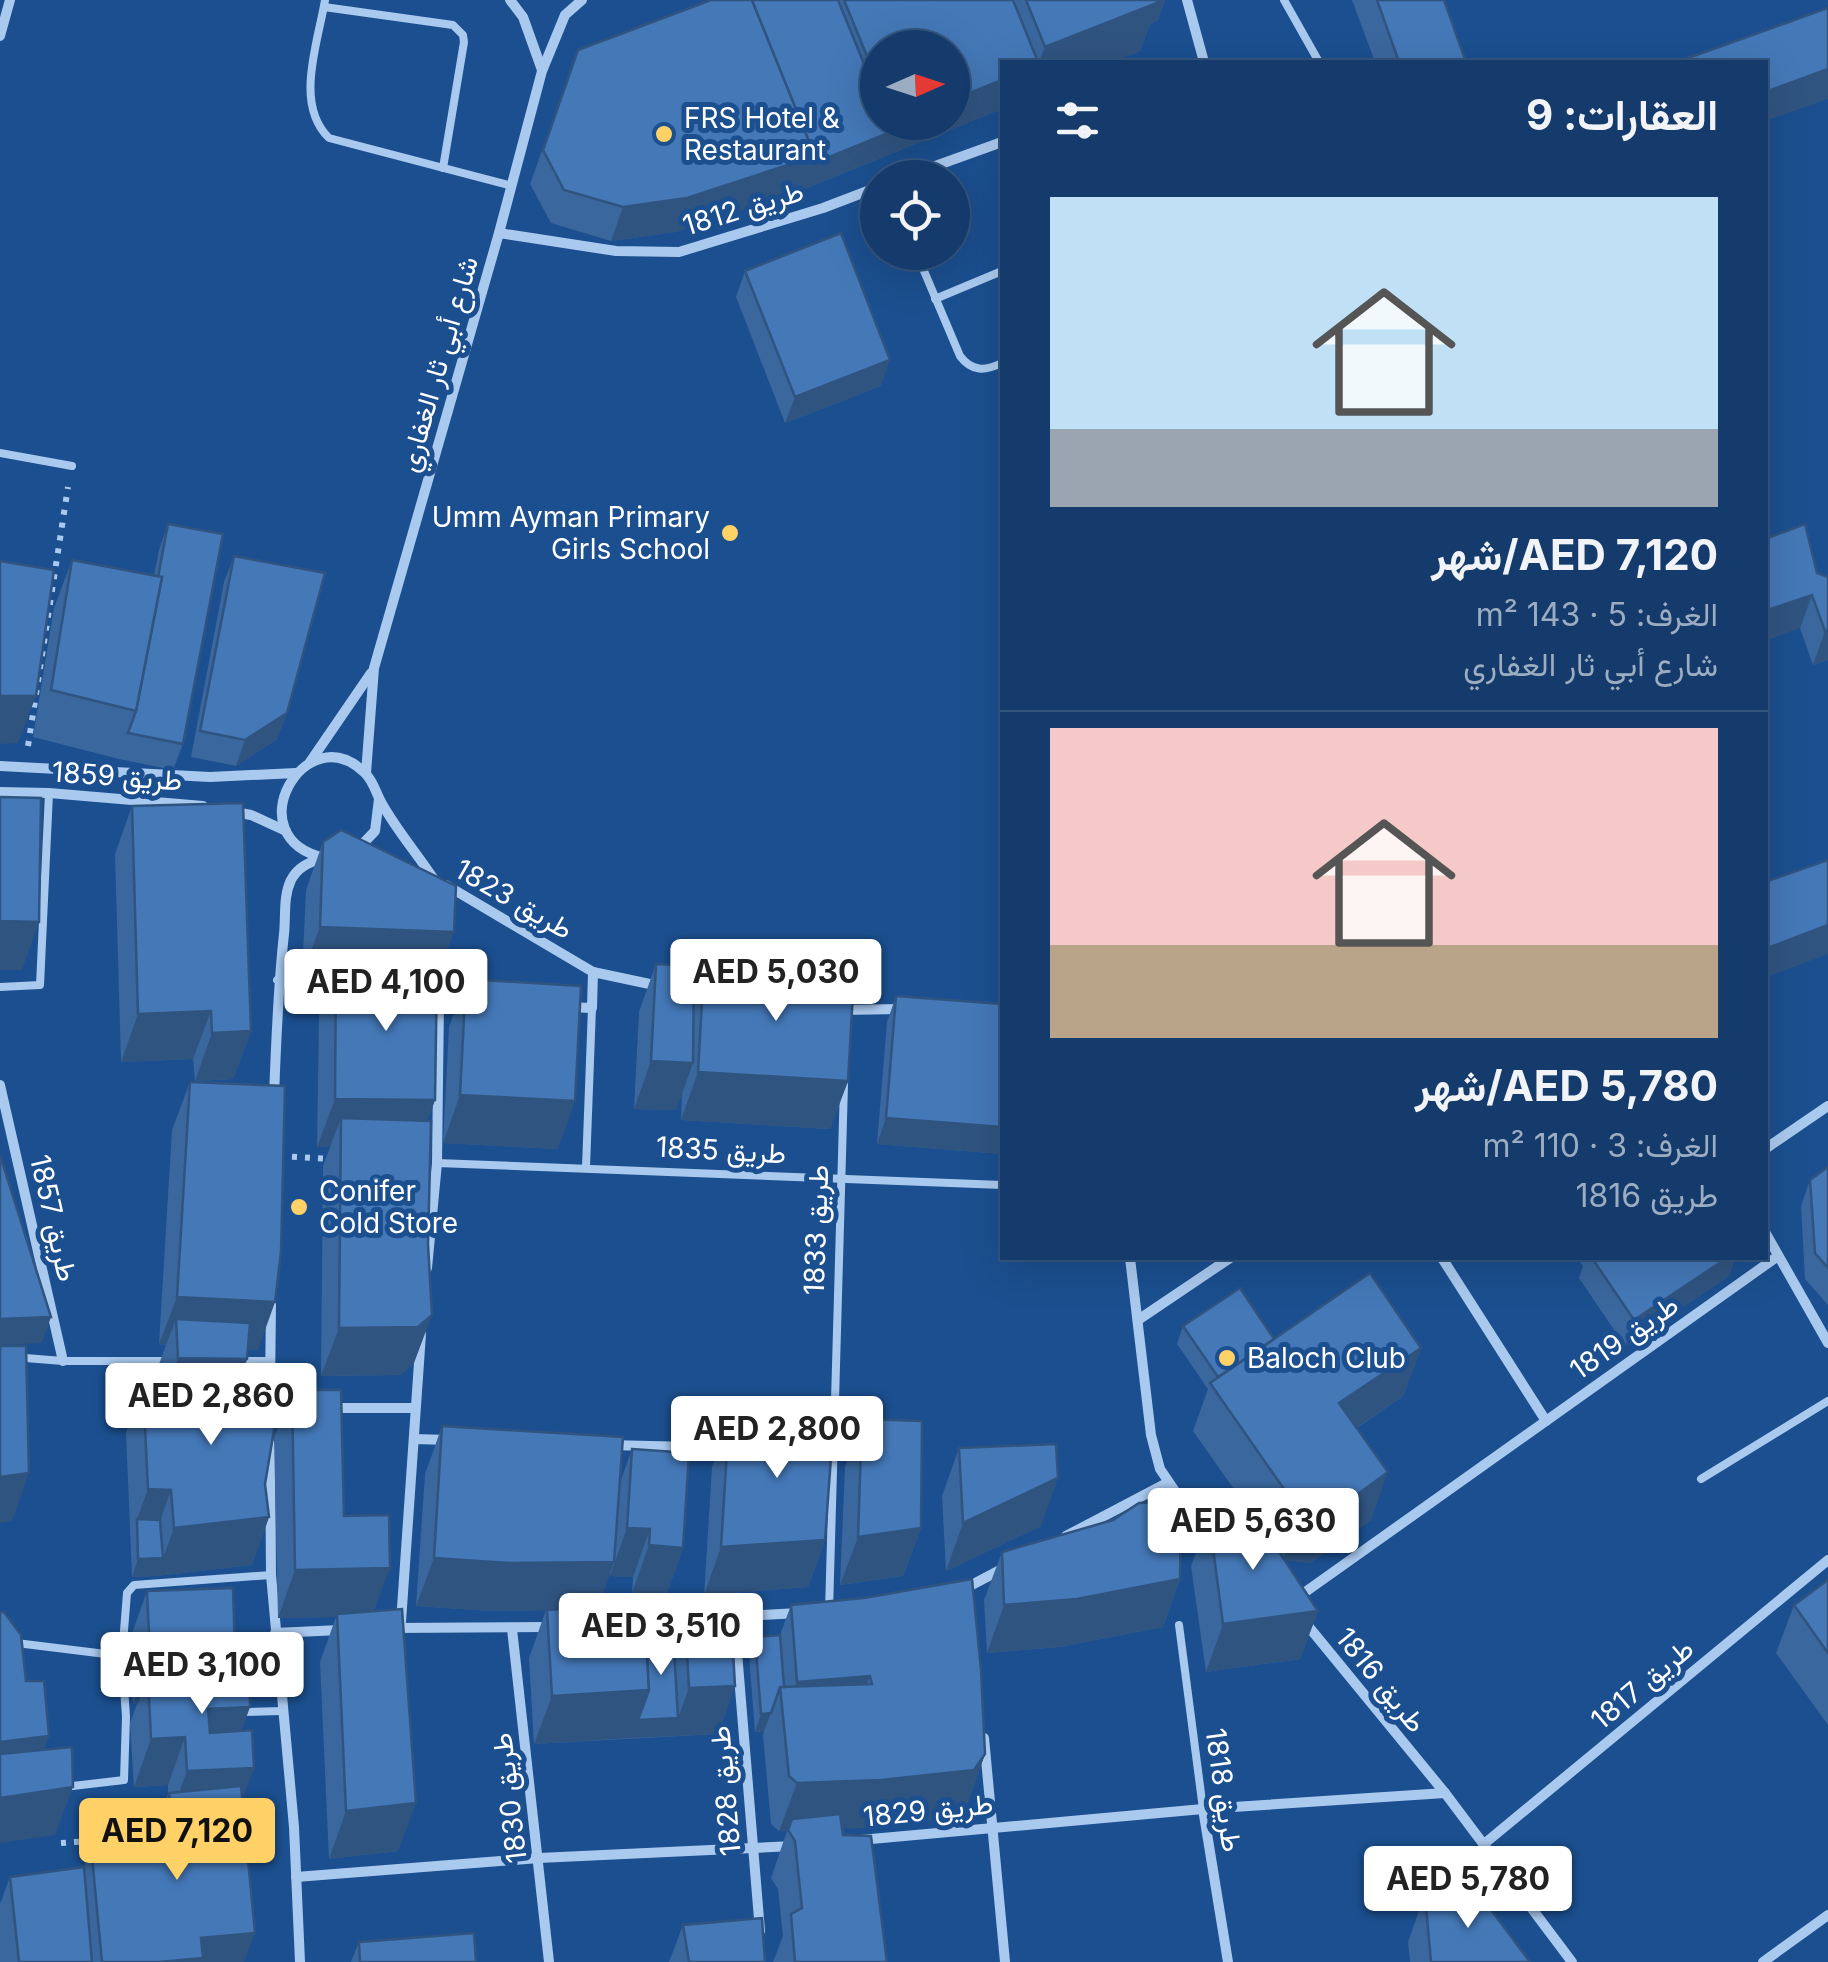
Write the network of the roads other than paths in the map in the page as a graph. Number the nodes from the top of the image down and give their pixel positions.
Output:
1 (10, 0) edge
2 (510, 0) edge
3 (582, 0) edge
4 (1187, 0) edge
5 (1284, 0) edge
6 (324, 4) edge
7 (0, 36) edge
8 (1203, 60) edge
9 (1319, 60) edge
10 (542, 71) junction
11 (1000, 143) edge
12 (952, 160) edge
13 (444, 168) junction
14 (512, 186) junction
15 (860, 194) edge
16 (499, 232) junction
17 (923, 270) edge
18 (1000, 273) edge
19 (935, 299) junction
20 (1000, 364) edge
21 (0, 454) edge
22 (72, 466) road end
23 (374, 668) junction
24 (309, 763) junction
25 (0, 766) edge
26 (296, 773) junction
27 (366, 773) junction
28 (0, 792) edge
29 (48, 793) junction
30 (379, 799) junction
31 (286, 831) junction
32 (353, 853) junction
33 (322, 858) junction
34 (369, 858) edge
35 (417, 873) edge
36 (433, 878) junction
37 (592, 972) junction
38 (278, 980) junction
39 (0, 987) edge
40 (670, 989) edge
41 (345, 994) edge
42 (420, 1000) edge
43 (439, 1001) junction
44 (477, 1002) edge
45 (554, 1006) edge
46 (592, 1008) junction
47 (906, 1009) edge
48 (830, 1010) edge
49 (847, 1010) junction
50 (846, 1029) edge
51 (845, 1066) edge
52 (0, 1085) edge
53 (1828, 1106) edge
54 (1768, 1147) edge
55 (272, 1156) edge
56 (437, 1163) junction
57 (586, 1166) junction
58 (839, 1178) junction
59 (1000, 1185) edge
60 (1768, 1238) edge
61 (1778, 1256) junction
62 (1130, 1260) edge
63 (1227, 1260) edge
64 (1443, 1260) edge
65 (426, 1276) edge
66 (271, 1286) edge
67 (423, 1314) edge
68 (1138, 1320) junction
69 (1828, 1344) edge
70 (0, 1356) edge
71 (64, 1360) junction
72 (176, 1361) edge
73 (233, 1361) edge
74 (271, 1361) junction
75 (1828, 1401) edge
76 (270, 1408) edge
77 (324, 1408) edge
78 (414, 1408) junction
79 (1546, 1421) junction
80 (270, 1437) edge
81 (414, 1439) junction
82 (454, 1440) edge
83 (593, 1444) edge
84 (753, 1449) edge
85 (813, 1450) edge
86 (833, 1451) junction
87 (1700, 1479) dead end
88 (1167, 1483) junction
89 (1229, 1531) edge
90 (1050, 1545) edge
91 (1828, 1560) edge
92 (1016, 1562) edge
93 (271, 1575) junction
94 (966, 1588) junction
95 (1279, 1590) edge
96 (949, 1594) edge
97 (1289, 1603) junction
98 (968, 1608) edge
99 (846, 1610) edge
100 (830, 1611) junction
101 (734, 1616) junction
102 (715, 1617) edge
103 (697, 1618) edge
104 (623, 1622) edge
105 (1179, 1625) edge
106 (568, 1626) edge
107 (382, 1628) edge
108 (400, 1628) junction
109 (512, 1629) junction
110 (346, 1630) edge
111 (275, 1634) junction
112 (0, 1641) edge
113 (122, 1656) junction
114 (282, 1711) junction
115 (224, 1713) edge
116 (146, 1716) edge
117 (126, 1717) junction
118 (982, 1727) edge
119 (53, 1788) edge
120 (1445, 1793) junction
121 (1204, 1809) junction
122 (994, 1826) junction
123 (846, 1841) edge
124 (1484, 1844) junction
125 (808, 1845) edge
126 (752, 1850) junction
127 (539, 1858) junction
128 (296, 1877) junction
129 (1828, 1915) edge
130 (762, 1944) edge
131 (300, 1962) edge
132 (549, 1962) edge
133 (1005, 1962) edge
134 (1228, 1962) edge
135 (1572, 1962) edge
136 (1763, 1962) edge

1 - 7 street
2 - 10 street
3 - 10 street, شارع أبي ثار الغفاري
4 - 8 street
5 - 9 lane
6 - 13 lane
6 - 13 lane
10 - 14 street, شارع أبي ثار الغفاري
11 - 12 street
13 - 14 lane
14 - 16 street, شارع أبي ثار الغفاري
15 - 16 street, طريق 1812
16 - 23 street, شارع أبي ثار الغفاري
17 - 19 lane
18 - 19 lane
19 - 20 lane
21 - 22 lane
23 - 24 street, شارع أبي ثار الغفاري
23 - 27 street, شارع أبي ثار الغفاري
24 - 26 street
24 - 27 street
25 - 26 street, طريق 1859
26 - 31 street
27 - 30 street
28 - 29 street, طريق 1859
29 - 31 street, طريق 1859
29 - 39 lane
30 - 32 street
30 - 36 street
31 - 33 street
32 - 33 street
32 - 34 street
33 - 38 street
35 - 36 street, طريق 1823
36 - 37 street, طريق 1823
37 - 40 street, طريق 1823
37 - 46 street, طريق 1823
38 - 41 lane
38 - 55 street
42 - 43 lane
43 - 44 street
43 - 56 street
45 - 46 street
46 - 57 lane, طريق 1823
47 - 49 street
48 - 49 street
49 - 50 lane
51 - 58 lane, طريق 1833
52 - 71 street, طريق 1857
53 - 54 street
56 - 57 lane, طريق 1835
56 - 65 street
57 - 58 lane, طريق 1835
58 - 59 lane, طريق 1835
58 - 86 lane, طريق 1833
60 - 61 street
61 - 69 street
61 - 79 street, طريق 1819
62 - 68 street
63 - 68 street
64 - 79 street
66 - 74 street
67 - 78 street
68 - 88 street
70 - 71 lane
71 - 72 lane
73 - 74 lane
74 - 76 street
75 - 87 lane
77 - 78 street
78 - 81 street
79 - 97 street, طريق 1819
80 - 93 street
81 - 82 street
81 - 108 street
83 - 84 street
85 - 86 street
86 - 100 lane, طريق 1833
88 - 89 street
88 - 90 street
91 - 124 street, طريق 1817
92 - 94 street
93 - 111 street
93 - 113 lane
94 - 96 street
94 - 98 street
95 - 97 street, طريق 1816
97 - 120 street, طريق 1816
99 - 100 street
100 - 101 street
101 - 102 street
101 - 126 street, طريق 1828
103 - 104 street
105 - 121 lane, طريق 1818
106 - 109 street
107 - 108 street
108 - 109 street
109 - 127 street, طريق 1830
110 - 111 street
111 - 114 street
112 - 113 lane
113 - 117 lane
114 - 115 lane
114 - 128 street
116 - 117 lane
117 - 119 lane
118 - 122 street
120 - 121 street, طريق 1829
120 - 124 street, طريق 1816
121 - 122 street, طريق 1829
121 - 134 street, طريق 1818
122 - 123 street, طريق 1829
122 - 133 street
124 - 135 street, طريق 1816
125 - 126 street
126 - 127 street
126 - 130 street, طريق 1828
127 - 128 street
127 - 132 street, طريق 1830
128 - 131 street
129 - 136 street

